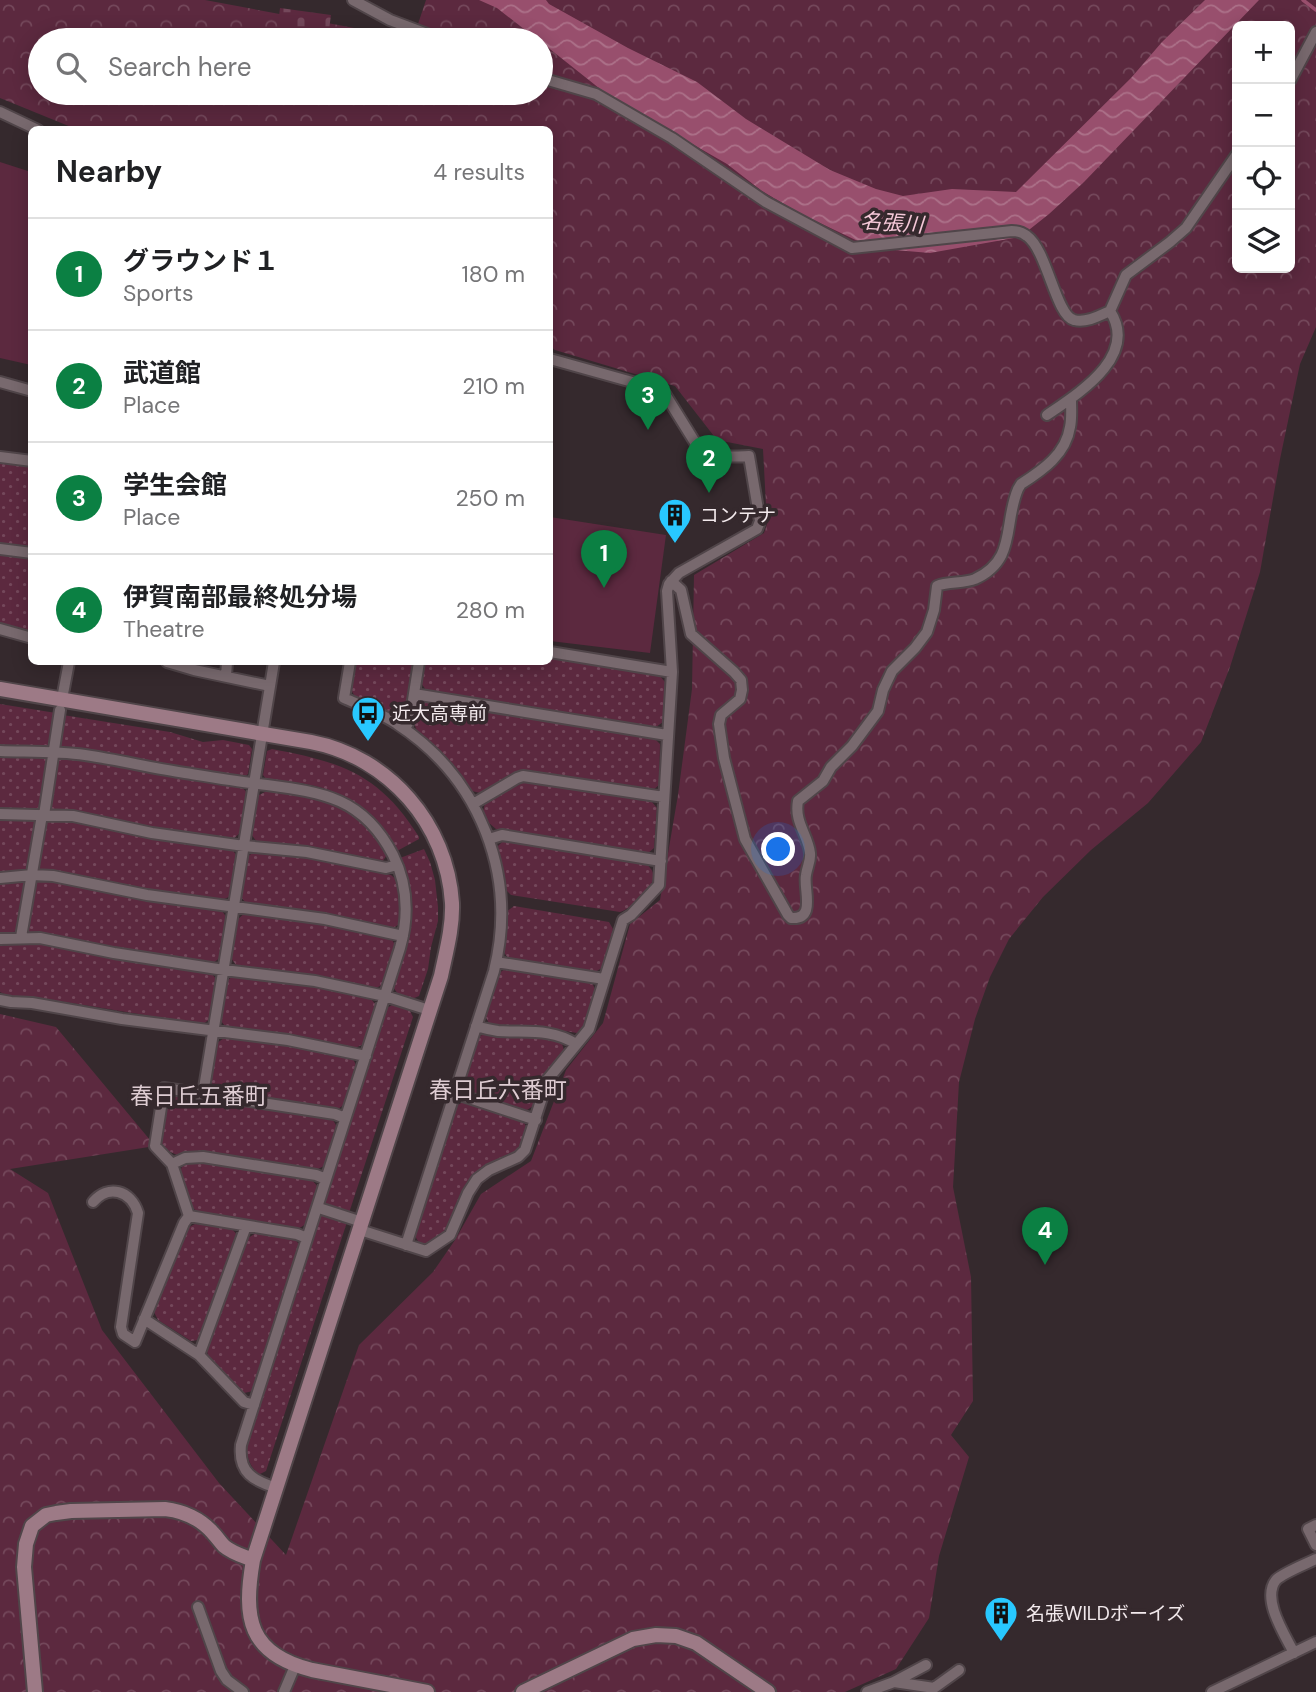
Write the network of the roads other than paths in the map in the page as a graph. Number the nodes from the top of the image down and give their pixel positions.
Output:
1 (353, 0) edge
2 (411, 28) edge
3 (1316, 33) edge
4 (1295, 72) edge
5 (553, 81) edge
6 (0, 112) edge
7 (30, 126) edge
8 (1232, 161) edge
9 (1111, 311) junction
10 (553, 360) edge
11 (0, 382) edge
12 (28, 390) edge
13 (1071, 398) junction
14 (1047, 415) dead end
15 (0, 457) edge
16 (28, 460) edge
17 (0, 549) edge
18 (28, 552) edge
19 (671, 581) junction
20 (0, 629) edge
21 (28, 637) edge
22 (553, 652) edge
23 (68, 665) edge
24 (177, 665) edge
25 (227, 665) edge
26 (274, 665) edge
27 (350, 665) edge
28 (419, 665) edge
29 (671, 672) junction
30 (226, 676) junction
31 (270, 686) junction
32 (0, 689) edge
33 (414, 694) junction
34 (61, 705) junction
35 (405, 729) junction
36 (262, 734) junction
37 (667, 735) junction
38 (0, 751) edge
39 (54, 752) junction
40 (254, 783) junction
41 (664, 797) junction
42 (474, 804) junction
43 (0, 814) edge
44 (43, 815) junction
45 (489, 839) junction
46 (244, 846) junction
47 (660, 861) junction
48 (397, 866) junction
49 (32, 875) junction
50 (0, 878) edge
51 (233, 907) junction
52 (404, 936) junction
53 (21, 937) junction
54 (0, 939) edge
55 (496, 962) junction
56 (224, 970) junction
57 (604, 979) junction
58 (385, 996) junction
59 (0, 1000) edge
60 (429, 1010) junction
61 (476, 1026) junction
62 (214, 1032) junction
63 (576, 1044) junction
64 (366, 1056) junction
65 (454, 1093) junction
66 (204, 1094) junction
67 (345, 1118) junction
68 (536, 1120) junction
69 (172, 1164) junction
70 (326, 1179) junction
71 (93, 1202) dead end
72 (322, 1209) dead end
73 (189, 1216) junction
74 (246, 1226) junction
75 (361, 1226) junction
76 (307, 1238) junction
77 (406, 1245) junction
78 (144, 1319) junction
79 (198, 1354) junction
80 (254, 1405) junction
81 (277, 1488) junction
82 (1316, 1525) edge
83 (1316, 1545) edge
84 (1316, 1559) edge
85 (253, 1560) junction
86 (198, 1607) dead end
87 (1316, 1642) edge
88 (1294, 1653) junction
89 (926, 1665) dead end
90 (295, 1666) junction
91 (959, 1670) dead end
92 (894, 1682) junction
93 (35, 1692) edge
94 (243, 1692) edge
95 (284, 1692) edge
96 (427, 1692) edge
97 (523, 1692) edge
98 (768, 1692) edge
99 (867, 1692) edge
100 (910, 1692) edge
101 (1212, 1692) edge

1 - 2 street
3 - 4 street
5 - 9 street
6 - 7 street
8 - 9 street
9 - 13 street
10 - 19 street
11 - 12 street
13 - 14 street
13 - 19 street
15 - 16 street
17 - 18 street
19 - 29 street
20 - 21 street
22 - 29 street
23 - 34 street
24 - 30 street
25 - 30 street
26 - 31 street
27 - 35 street
28 - 33 street
29 - 37 street
30 - 31 street
31 - 36 street
32 - 34 street
33 - 35 street
33 - 37 street
34 - 36 street
34 - 39 street
35 - 42 street
36 - 40 street
36 - 60 street
37 - 41 street
38 - 39 street
39 - 40 street
39 - 44 street
40 - 46 street
40 - 48 street
41 - 42 street
41 - 47 street
42 - 45 street
43 - 44 street
44 - 46 street
44 - 49 street
45 - 47 street
45 - 55 street
46 - 48 street
46 - 51 street
47 - 57 street
48 - 52 street
49 - 50 street
49 - 51 street
49 - 53 street
51 - 52 street
51 - 56 street
52 - 58 street
53 - 54 street
53 - 56 street
55 - 57 street
55 - 61 street
56 - 58 street
56 - 62 street
57 - 63 street
58 - 60 street
58 - 64 street
59 - 62 street
60 - 75 street
61 - 63 street
61 - 65 street
62 - 64 street
62 - 66 street
63 - 68 street
64 - 67 street
65 - 68 street
65 - 77 street
66 - 67 street
66 - 69 street
67 - 70 street
68 - 77 street
69 - 70 street
69 - 73 street
70 - 76 street
71 - 78 street
72 - 75 street
73 - 74 street
73 - 78 street
74 - 76 street
74 - 79 street
75 - 77 street
75 - 81 street
76 - 80 street
78 - 79 street
79 - 80 street
80 - 81 street
81 - 85 street
82 - 83 street
84 - 88 street
85 - 90 street
85 - 93 street
86 - 94 street
87 - 88 street
88 - 101 street
89 - 92 street
90 - 95 street
90 - 96 street
91 - 92 street
92 - 99 street
92 - 100 street
97 - 98 street

